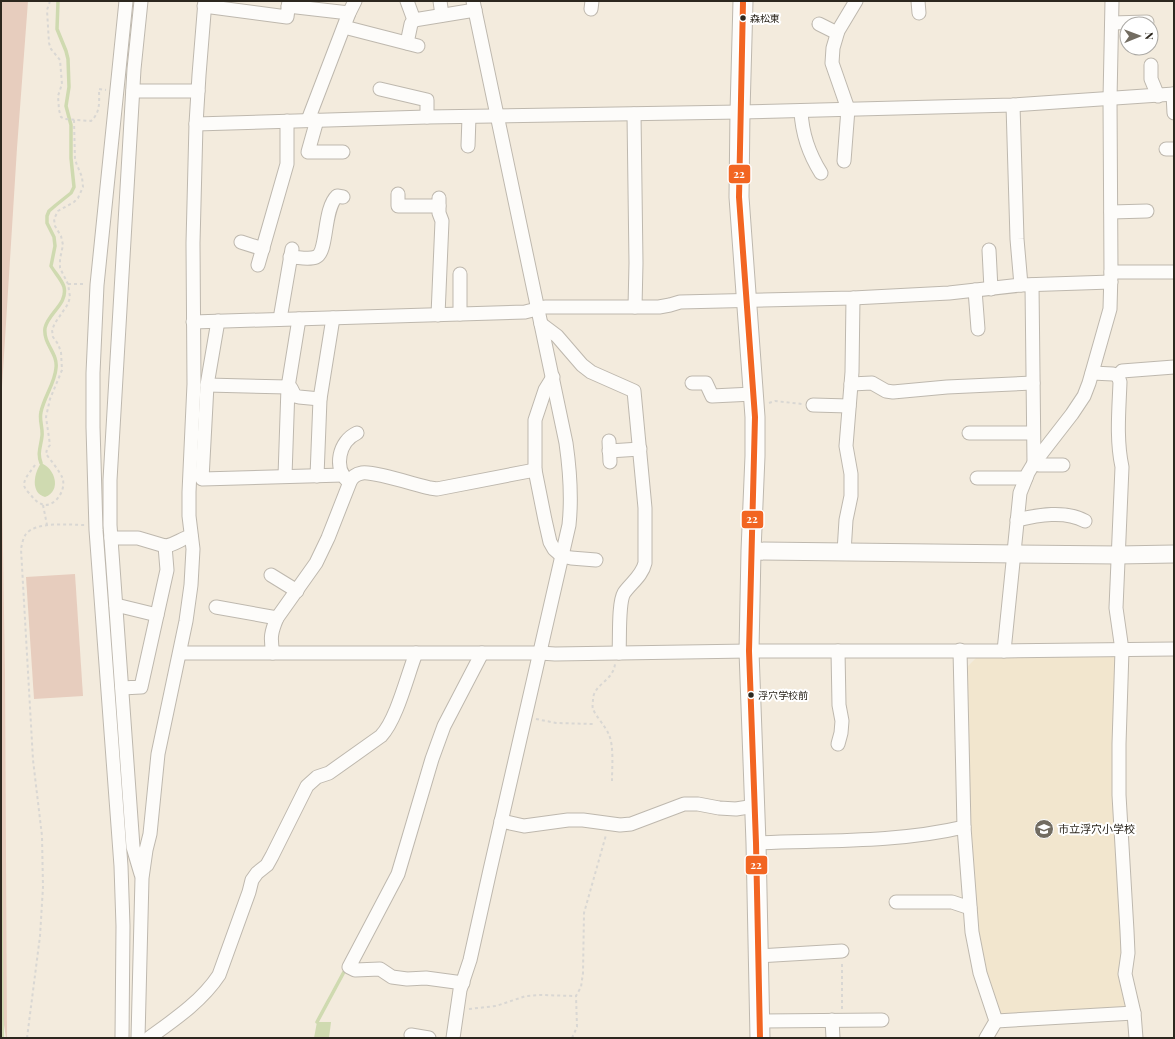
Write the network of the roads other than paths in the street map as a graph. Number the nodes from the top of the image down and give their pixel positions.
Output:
1 (126, 1) edge
2 (141, 1) edge
3 (407, 1) edge
4 (440, 1) edge
5 (743, 1) edge
6 (856, 1) edge
7 (1112, 1) edge
8 (205, 3) edge
9 (475, 3) edge
10 (288, 4) edge
11 (352, 7) edge
12 (442, 15) junction
13 (414, 20) junction
14 (1112, 23) junction
15 (1119, 23) edge
16 (819, 24) dead end
17 (344, 27) junction
18 (837, 33) junction
19 (1151, 65) dead end
20 (380, 89) dead end
21 (133, 91) junction
22 (198, 91) junction
23 (1173, 94) edge
24 (1158, 96) junction
25 (1110, 99) junction
26 (1013, 105) junction
27 (848, 109) junction
28 (801, 111) junction
29 (740, 112) junction
30 (1174, 113) edge
31 (634, 114) junction
32 (468, 117) junction
33 (498, 117) junction
34 (427, 118) junction
35 (312, 120) junction
36 (287, 121) junction
37 (196, 124) junction
38 (468, 146) dead end
39 (343, 152) dead end
40 (844, 160) dead end
41 (821, 173) dead end
42 (398, 194) dead end
43 (343, 197) dead end
44 (1111, 212) junction
45 (1147, 212) dead end
46 (241, 242) dead end
47 (263, 249) junction
48 (989, 250) dead end
49 (258, 265) dead end
50 (1174, 272) edge
51 (460, 274) dead end
52 (1111, 277) junction
53 (1026, 285) junction
54 (991, 288) junction
55 (974, 290) junction
56 (853, 298) junction
57 (746, 300) junction
58 (635, 307) junction
59 (538, 309) junction
60 (460, 314) junction
61 (438, 315) junction
62 (333, 318) junction
63 (280, 319) junction
64 (299, 319) junction
65 (218, 321) junction
66 (193, 322) junction
67 (541, 324) junction
68 (978, 329) dead end
69 (1174, 367) edge
70 (1092, 373) junction
71 (1118, 376) junction
72 (553, 377) junction
73 (692, 383) dead end
74 (1033, 383) junction
75 (851, 384) junction
76 (207, 385) junction
77 (288, 387) junction
78 (320, 399) junction
79 (754, 402) junction
80 (813, 404) road end
81 (849, 406) junction
82 (357, 433) dead end
83 (969, 433) dead end
84 (1033, 433) junction
85 (640, 449) junction
86 (609, 451) dead end
87 (1034, 463) junction
88 (1064, 465) dead end
89 (535, 470) junction
90 (285, 476) junction
91 (317, 476) junction
92 (346, 478) junction
93 (976, 478) dead end
94 (1026, 478) junction
95 (1017, 520) junction
96 (1085, 521) dead end
97 (191, 536) junction
98 (111, 538) junction
99 (165, 546) junction
100 (751, 551) junction
101 (844, 552) junction
102 (1013, 554) junction
103 (1174, 554) edge
104 (1118, 555) junction
105 (562, 556) junction
106 (596, 560) dead end
107 (271, 575) dead end
108 (297, 591) junction
109 (116, 605) junction
110 (216, 607) dead end
111 (157, 615) junction
112 (277, 618) junction
113 (1174, 649) edge
114 (960, 650) junction
115 (1122, 650) junction
116 (750, 651) junction
117 (838, 651) junction
118 (1004, 651) junction
119 (180, 653) junction
120 (273, 653) junction
121 (416, 653) junction
122 (482, 653) junction
123 (540, 653) junction
124 (617, 653) junction
125 (122, 688) junction
126 (838, 744) dead end
127 (755, 806) junction
128 (501, 821) junction
129 (964, 827) junction
130 (756, 843) junction
131 (142, 878) junction
132 (896, 902) dead end
133 (970, 908) junction
134 (123, 926) junction
135 (842, 951) road end
136 (758, 956) junction
137 (463, 983) junction
138 (1134, 1013) junction
139 (837, 1020) junction
140 (882, 1020) dead end
141 (996, 1020) junction
142 (760, 1029) edge
143 (411, 1035) dead end
144 (122, 1038) edge
145 (138, 1038) edge
146 (149, 1038) edge
147 (429, 1038) edge
148 (453, 1038) edge
149 (833, 1038) edge
150 (986, 1038) edge
151 (1136, 1038) edge

1 - 134 street
2 - 21 street
3 - 13 street
4 - 12 street
5 - 29 main road
6 - 18 street
7 - 14 street
8 - 10 street
8 - 22 street
9 - 12 street
9 - 33 street
10 - 11 street
11 - 17 street
12 - 13 street
13 - 17 street
14 - 15 street
14 - 25 street
16 - 18 street
17 - 35 street
18 - 27 street
19 - 24 street
20 - 34 street
21 - 22 street
21 - 98 street
22 - 37 street
23 - 24 street
23 - 30 street
24 - 25 street
25 - 26 street
25 - 44 street
26 - 27 street
26 - 53 street
27 - 28 street
27 - 40 street
28 - 29 street
28 - 41 street
29 - 31 street
29 - 57 main road
31 - 33 street
31 - 58 street
32 - 33 street
32 - 34 street
32 - 38 street
33 - 59 street
34 - 35 street
35 - 36 street
35 - 39 street
36 - 37 street
36 - 47 street
37 - 66 street
42 - 61 street
43 - 63 street
44 - 45 street
44 - 52 street
46 - 47 street
47 - 49 street
48 - 54 street
50 - 52 street
51 - 60 street
52 - 53 street
52 - 70 street
53 - 54 street
53 - 74 street
54 - 55 street
55 - 56 street
55 - 68 street
56 - 57 street
56 - 75 street
57 - 58 street
57 - 79 main road
58 - 59 street
59 - 60 street
59 - 67 street
60 - 61 street
61 - 62 street
62 - 64 street
62 - 78 street
63 - 64 street
63 - 65 street
64 - 77 street
65 - 66 street
65 - 76 street
66 - 97 street
67 - 72 street
67 - 85 street
69 - 71 street
70 - 71 street
70 - 87 street
71 - 104 street
72 - 89 street
72 - 105 street
73 - 79 street
74 - 75 street
74 - 84 street
75 - 81 street
76 - 77 street
76 - 90 street
77 - 78 street
77 - 90 street
78 - 91 street
79 - 100 main road
80 - 81 street
81 - 101 street
82 - 92 street
83 - 84 street
84 - 87 street
85 - 86 street
85 - 124 street
87 - 88 street
87 - 94 street
89 - 92 street
89 - 105 street
90 - 91 street
91 - 92 street
92 - 108 street
93 - 94 street
94 - 95 street
95 - 96 street
95 - 102 street
97 - 99 street
97 - 119 street
98 - 99 street
98 - 109 street
99 - 111 street
100 - 101 street
100 - 116 main road
101 - 102 street
102 - 104 street
102 - 118 street
103 - 104 street
104 - 115 street
105 - 106 street
105 - 123 street
107 - 108 street
108 - 112 street
109 - 111 street
109 - 125 street
110 - 112 street
111 - 125 street
112 - 120 street
113 - 115 street
114 - 117 street
114 - 118 street
114 - 129 street
115 - 118 street
115 - 138 street
116 - 117 street
116 - 124 street
116 - 127 main road
117 - 126 street
119 - 120 street
119 - 131 street
120 - 121 street
121 - 122 street
121 - 146 street
122 - 123 street
122 - 137 street
123 - 124 street
123 - 128 street
125 - 131 street
127 - 128 street
127 - 130 main road
128 - 137 street
129 - 130 street
129 - 133 street
130 - 136 main road
131 - 134 street
131 - 145 street
132 - 133 street
133 - 141 street
134 - 144 street
135 - 136 street
136 - 142 main road
137 - 148 street
138 - 141 street
138 - 151 street
139 - 140 street
139 - 142 street
139 - 149 street
141 - 150 street
143 - 147 street

